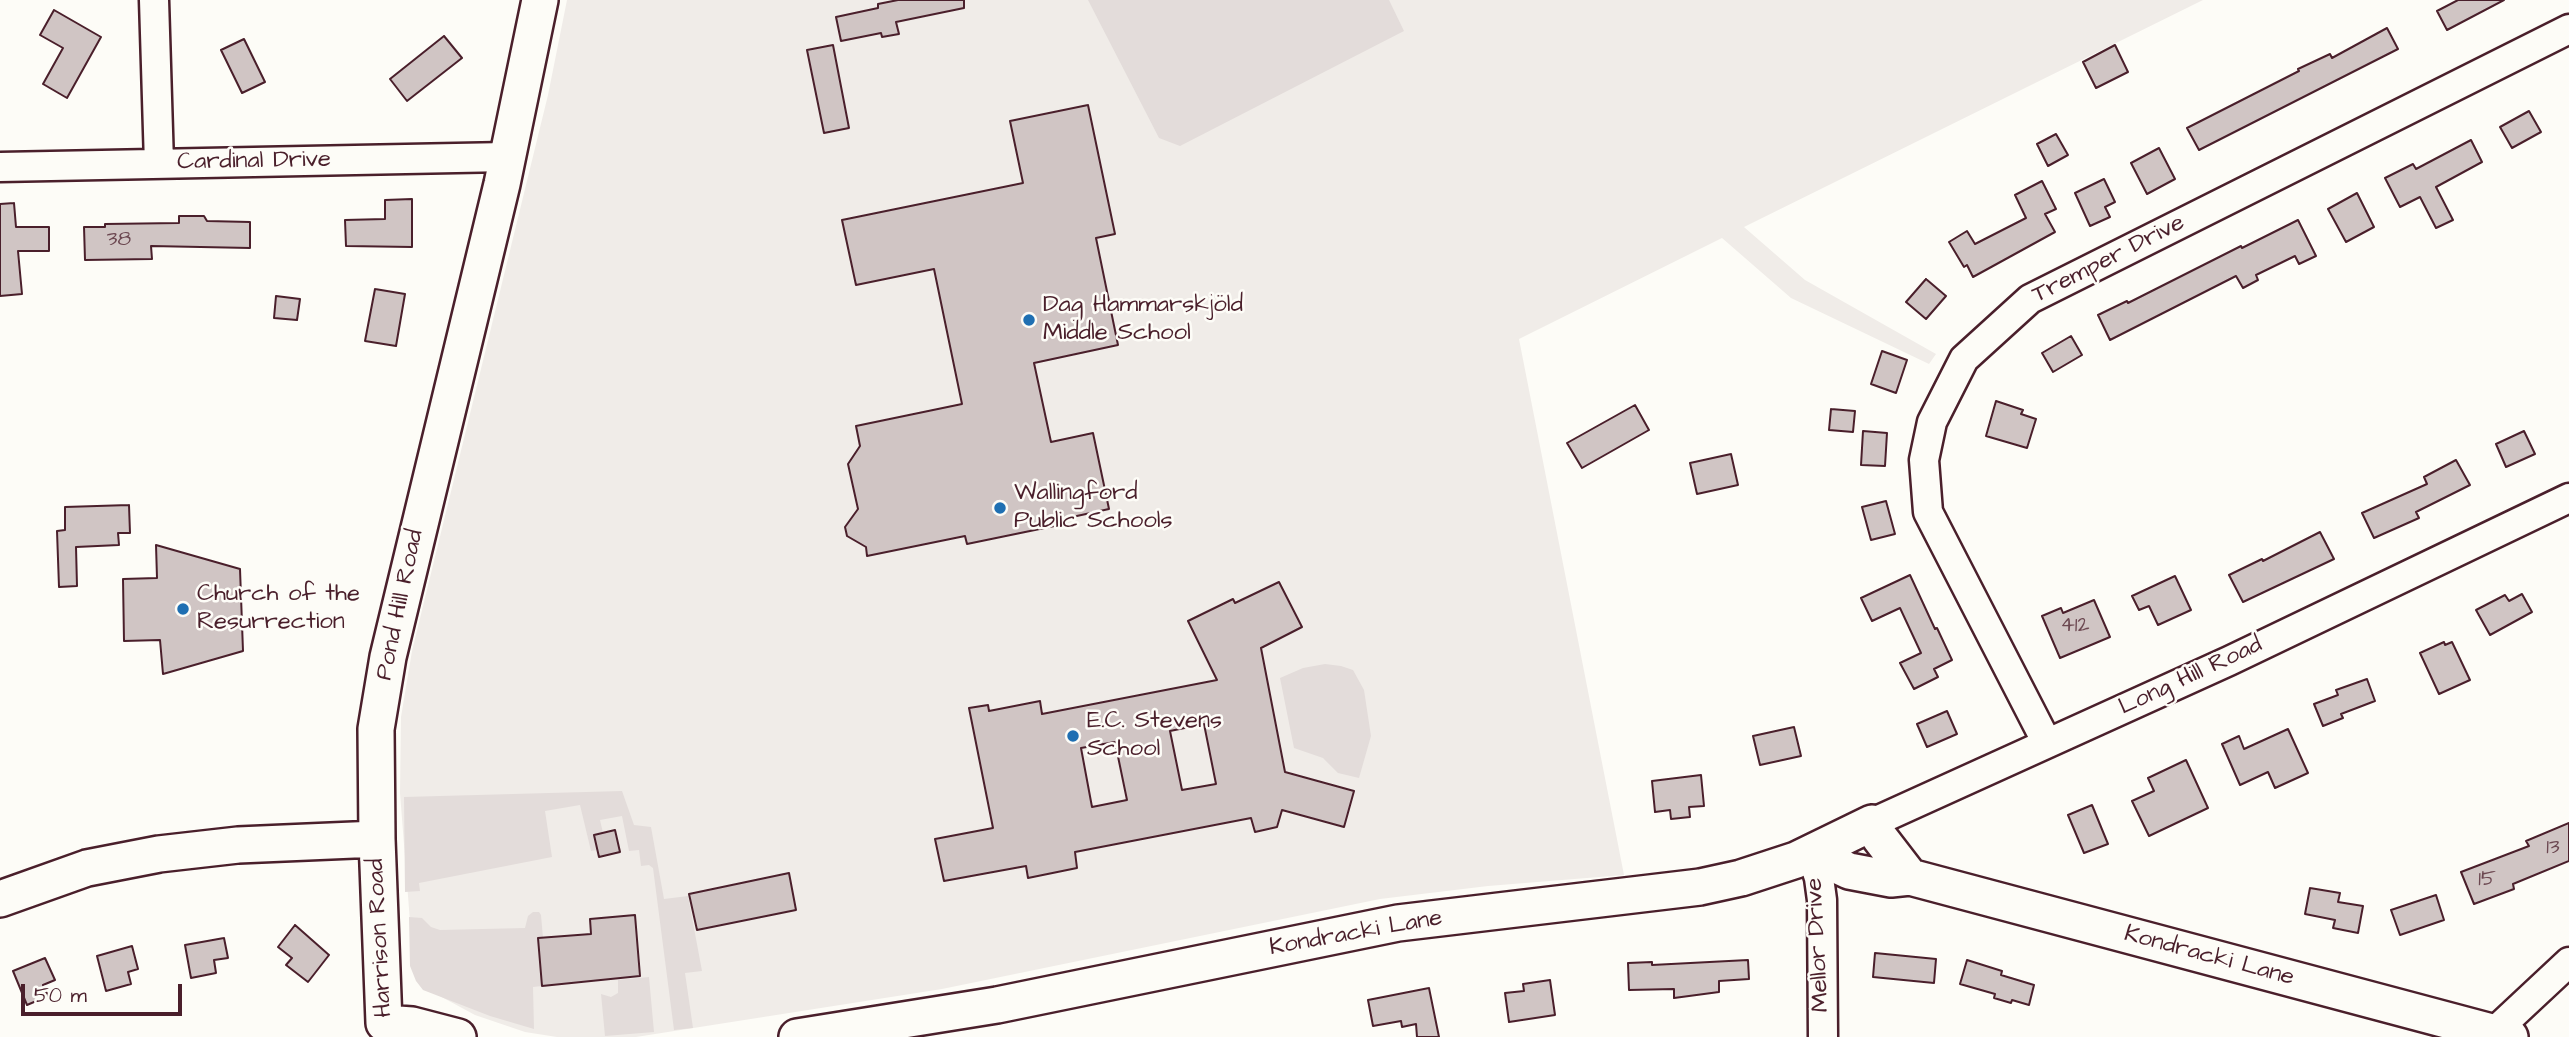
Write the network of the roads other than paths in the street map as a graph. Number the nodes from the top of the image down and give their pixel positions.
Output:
1 (155, 0) edge
2 (540, 0) edge
3 (2569, 29) edge
4 (507, 157) junction
5 (159, 164) junction
6 (0, 167) edge
7 (2569, 498) edge
8 (2047, 743) junction
9 (1872, 823) junction
10 (377, 839) junction
11 (1811, 853) junction
12 (1910, 877) junction
13 (0, 899) edge
14 (2569, 962) edge
15 (386, 1030) edge
16 (2502, 1035) edge
17 (458, 1037) edge
18 (797, 1037) edge
19 (1822, 1037) edge

1 - 5 street
2 - 4 main road, Pond Hill Road
3 - 8 street, Tremper Drive
4 - 5 street, Cardinal Drive
4 - 10 main road, Pond Hill Road
5 - 6 street, Cardinal Drive
7 - 8 street, Long Hill Road
8 - 9 street, Long Hill Road
9 - 11 main road, Long Hill Road
9 - 12 main road
10 - 13 main road
10 - 15 main road, Harrison Road
11 - 12 main road, Kondracki Lane
11 - 18 main road, Kondracki Lane
11 - 19 street, Mellor Drive
12 - 16 main road, Kondracki Lane
14 - 16 street
15 - 17 main road

